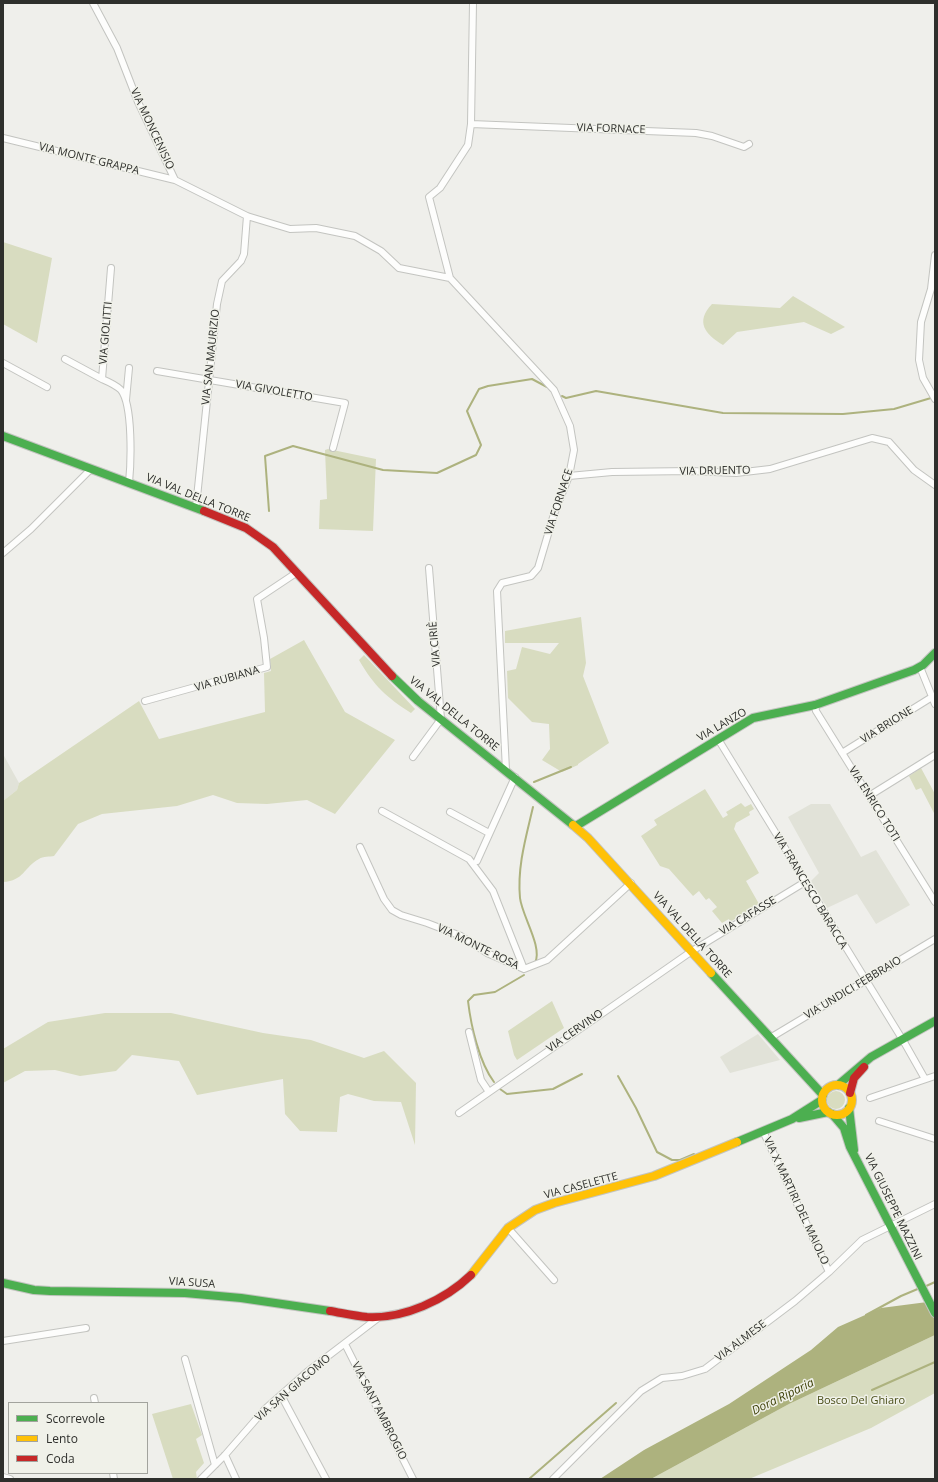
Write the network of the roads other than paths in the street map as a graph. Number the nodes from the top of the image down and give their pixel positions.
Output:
1 (93, 3) edge
2 (473, 3) edge
3 (472, 124) junction
4 (3, 138) edge
5 (749, 144) dead end
6 (175, 180) junction
7 (247, 216) junction
8 (935, 255) edge
9 (111, 268) dead end
10 (450, 278) junction
11 (65, 359) dead end
12 (3, 363) edge
13 (129, 368) dead end
14 (157, 371) dead end
15 (102, 379) junction
16 (208, 380) junction
17 (47, 387) dead end
18 (935, 399) edge
19 (126, 401) junction
20 (3, 436) edge
21 (333, 448) dead end
22 (91, 469) junction
23 (569, 476) junction
24 (129, 483) junction
25 (935, 485) edge
26 (196, 507) junction
27 (3, 553) edge
28 (429, 568) dead end
29 (296, 573) junction
30 (935, 653) edge
31 (920, 667) junction
32 (932, 697) junction
33 (145, 702) dead end
34 (935, 704) edge
35 (815, 705) junction
36 (441, 719) junction
37 (718, 739) junction
38 (842, 753) junction
39 (935, 755) edge
40 (413, 757) dead end
41 (506, 770) junction
42 (515, 777) junction
43 (869, 796) junction
44 (382, 811) dead end
45 (450, 812) dead end
46 (576, 826) junction
47 (490, 833) junction
48 (360, 847) dead end
49 (476, 861) dead end
50 (805, 882) junction
51 (631, 883) junction
52 (935, 902) edge
53 (935, 939) edge
54 (692, 951) junction
55 (524, 969) junction
56 (865, 981) junction
57 (935, 1021) edge
58 (469, 1032) dead end
59 (770, 1038) junction
60 (903, 1040) junction
61 (935, 1076) edge
62 (925, 1079) junction
63 (814, 1084) junction
64 (838, 1085) junction
65 (828, 1088) junction
66 (489, 1092) junction
67 (850, 1093) junction
68 (822, 1098) junction
69 (870, 1098) dead end
70 (849, 1108) junction
71 (830, 1113) junction
72 (459, 1114) dead end
73 (792, 1119) junction
74 (879, 1121) dead end
75 (763, 1131) junction
76 (935, 1138) edge
77 (854, 1152) junction
78 (935, 1204) edge
79 (889, 1226) junction
80 (508, 1228) junction
81 (829, 1272) junction
82 (554, 1280) dead end
83 (3, 1283) edge
84 (935, 1313) edge
85 (378, 1318) junction
86 (86, 1328) dead end
87 (3, 1340) edge
88 (345, 1344) junction
89 (185, 1359) dead end
90 (281, 1395) junction
91 (225, 1455) junction
92 (215, 1465) junction
93 (3, 1477) edge
94 (10, 1479) edge
95 (201, 1479) edge
96 (236, 1479) edge
97 (326, 1479) edge
98 (413, 1479) edge
99 (553, 1479) edge

1 - 6 street, VIA MONCENISIO
2 - 3 street, VIA FORNACE
3 - 5 street, VIA FORNACE
3 - 10 street, VIA FORNACE
4 - 6 street, VIA MONTE GRAPPA
6 - 7 street, VIA MONCENISIO
7 - 10 street, VIA MONCENISIO
7 - 16 street, VIA SAN MAURIZIO
8 - 18 street
9 - 15 street, VIA GIOLITTI
10 - 23 street, VIA FORNACE
11 - 15 street
12 - 17 street
13 - 19 street
14 - 16 street, VIA GIVOLETTO
15 - 19 street, VIA GIOLITTI
16 - 21 street, VIA GIVOLETTO
16 - 26 street, VIA SAN MAURIZIO
19 - 24 street, VIA GIOLITTI
20 - 22 street, VIA VAL DELLA TORRE
22 - 24 street, VIA VAL DELLA TORRE
22 - 27 street
23 - 25 street, VIA DRUENTO
23 - 41 street, VIA FORNACE
24 - 26 street, VIA VAL DELLA TORRE
26 - 29 street, VIA VAL DELLA TORRE
28 - 36 street, VIA CIRIÈ
29 - 33 street, VIA RUBIANA
29 - 36 street, VIA VAL DELLA TORRE
30 - 31 street, VIA LANZO
31 - 32 street
31 - 35 street, VIA LANZO
32 - 34 street
32 - 38 street, VIA BRIONE
35 - 37 street, VIA LANZO
35 - 38 street, VIA ENRICO TOTI
36 - 40 street
36 - 41 street, VIA VAL DELLA TORRE
37 - 46 street, VIA LANZO
37 - 50 street, VIA FRANCESCO BARACCA
38 - 43 street, VIA ENRICO TOTI
39 - 43 street
41 - 42 street, VIA VAL DELLA TORRE
42 - 46 street, VIA VAL DELLA TORRE
42 - 47 street
43 - 52 street, VIA ENRICO TOTI
44 - 55 street
45 - 47 street
46 - 51 street, VIA VAL DELLA TORRE
47 - 49 street
48 - 55 street, VIA MONTE ROSA
50 - 54 street, VIA CAFASSE
50 - 56 street, VIA FRANCESCO BARACCA
51 - 54 street, VIA VAL DELLA TORRE
51 - 55 street, VIA MONTE ROSA
53 - 56 street, VIA UNDICI FEBBRAIO
54 - 59 street, VIA VAL DELLA TORRE
54 - 66 street, VIA CERVINO
56 - 59 street, VIA UNDICI FEBBRAIO
56 - 60 street, VIA FRANCESCO BARACCA
57 - 60 street
58 - 66 street
59 - 63 street, VIA VAL DELLA TORRE
60 - 62 street, VIA FRANCESCO BARACCA
60 - 64 street
60 - 67 street
61 - 62 street
62 - 69 street
63 - 65 street
63 - 68 street, VIA VAL DELLA TORRE
64 - 65 street
64 - 67 street
65 - 68 street
66 - 72 street, VIA CERVINO
67 - 70 street
68 - 71 street
68 - 73 street, VIA CASELETTE
70 - 71 street
70 - 77 street, VIA GIUSEPPE MAZZINI
71 - 73 street, VIA CASELETTE
71 - 77 street, VIA GIUSEPPE MAZZINI
73 - 75 street, VIA CASELETTE
74 - 76 street
75 - 80 street, VIA CASELETTE
75 - 81 street, VIA X MARTIRI DEL MAIOLO
77 - 79 street, VIA GIUSEPPE MAZZINI
78 - 79 street, VIA ALMESE
79 - 81 street, VIA ALMESE
79 - 84 street, VIA GIUSEPPE MAZZINI
80 - 82 street
80 - 85 street, VIA CASELETTE
81 - 99 street, VIA ALMESE
83 - 85 street, VIA SUSA
85 - 88 street, VIA SAN GIACOMO
86 - 87 street
88 - 90 street, VIA SAN GIACOMO
88 - 98 street, VIA SANT'AMBROGIO
89 - 92 street
90 - 91 street, VIA SAN GIACOMO
90 - 97 street
91 - 92 street, VIA SAN GIACOMO
91 - 96 street
92 - 95 street, VIA SAN GIACOMO
93 - 94 street

